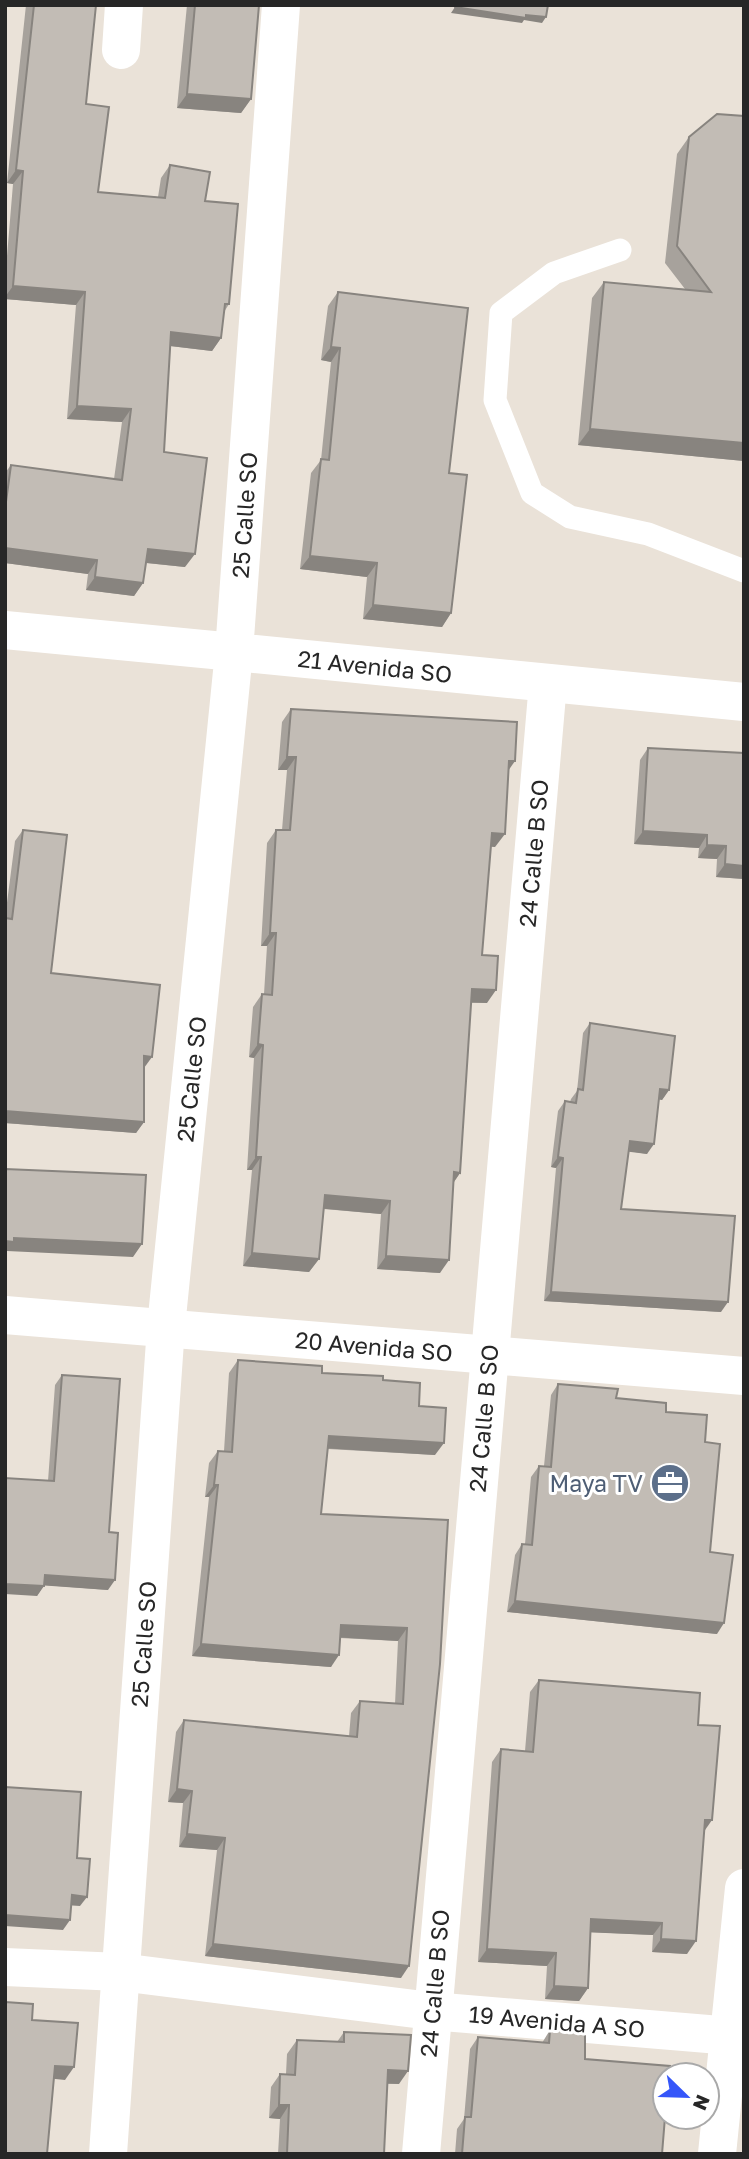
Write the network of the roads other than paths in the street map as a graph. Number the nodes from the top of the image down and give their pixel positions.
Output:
1 (124, 5) edge
2 (281, 5) edge
3 (121, 50) dead end
4 (620, 250) dead end
5 (744, 570) edge
6 (5, 630) edge
7 (234, 652) junction
8 (548, 683) junction
9 (744, 702) edge
10 (5, 1315) edge
11 (166, 1327) junction
12 (488, 1357) junction
13 (744, 1376) edge
14 (744, 1888) edge
15 (5, 1968) edge
16 (120, 1972) junction
17 (431, 2011) junction
18 (736, 2036) edge
19 (108, 2154) edge
20 (421, 2154) edge
21 (717, 2154) edge

1 - 3 street
2 - 7 street, 25 Calle SO
4 - 5 lane
6 - 7 street, 21 Avenida SO
7 - 8 street, 21 Avenida SO
7 - 11 street, 25 Calle SO
8 - 9 street, 21 Avenida SO
8 - 12 street, 24 Calle B SO
10 - 11 street, 20 Avenida SO
11 - 12 street, 20 Avenida SO
11 - 16 street, 25 Calle SO
12 - 13 street, 20 Avenida SO
12 - 17 street, 24 Calle B SO
14 - 18 street
15 - 16 street, 19 Avenida A SO
16 - 17 street, 19 Avenida A SO
16 - 19 street, 25 Calle SO
17 - 18 street, 19 Avenida A SO
17 - 20 street, 24 Calle B SO
18 - 21 street

